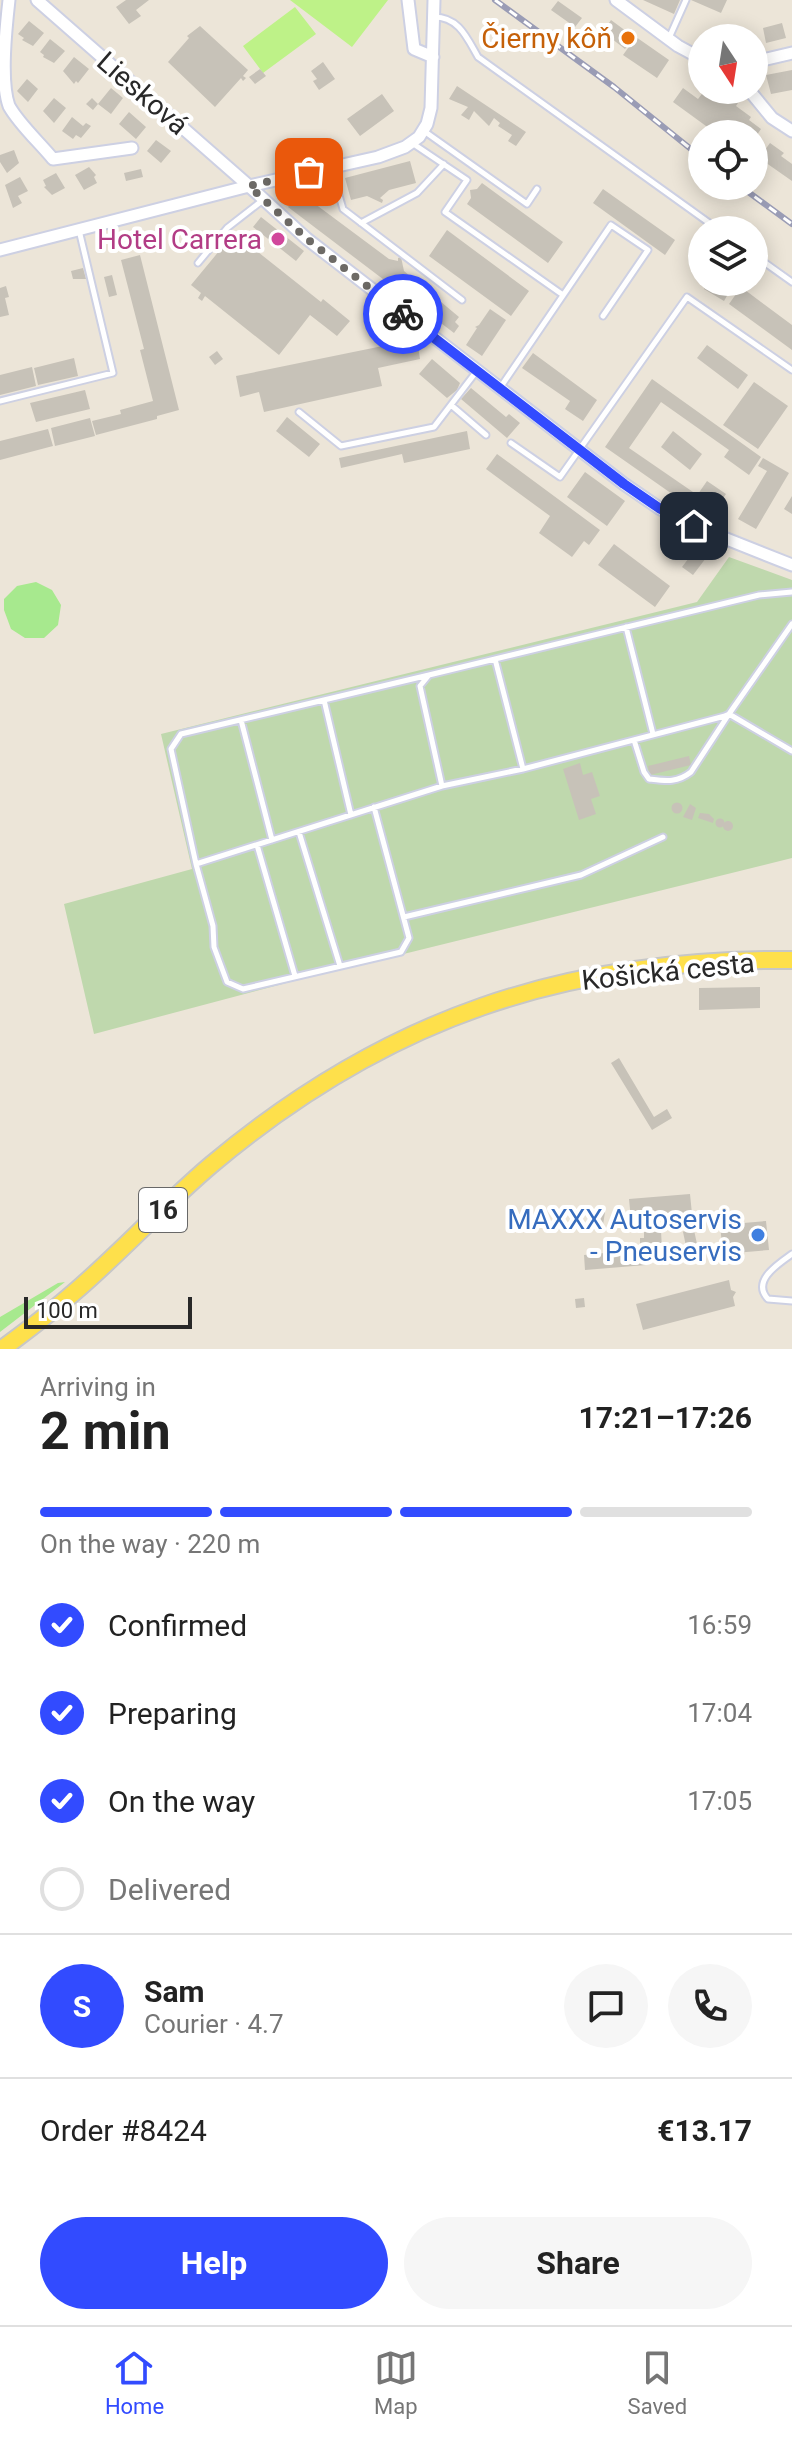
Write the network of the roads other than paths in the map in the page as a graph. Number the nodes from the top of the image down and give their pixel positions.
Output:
1 (9, 0) edge
2 (37, 0) edge
3 (408, 0) edge
4 (434, 0) edge
5 (686, 0) edge
6 (619, 1) edge
7 (434, 17) junction
8 (669, 39) junction
9 (688, 51) edge
10 (792, 53) edge
11 (433, 57) junction
12 (768, 59) edge
13 (760, 104) edge
14 (423, 130) junction
15 (792, 131) edge
16 (412, 142) junction
17 (132, 148) dead end
18 (444, 164) junction
19 (331, 167) junction
20 (249, 186) junction
21 (537, 189) dead end
22 (264, 199) junction
23 (699, 216) edge
24 (361, 223) junction
25 (79, 229) junction
26 (0, 250) edge
27 (198, 263) dead end
28 (768, 265) edge
29 (792, 282) edge
30 (563, 295) junction
31 (462, 300) dead end
32 (603, 316) dead end
33 (792, 370) edge
34 (477, 372) junction
35 (499, 389) junction
36 (0, 401) edge
37 (451, 405) junction
38 (299, 412) dead end
39 (486, 435) dead end
40 (511, 443) dead end
41 (579, 450) junction
42 (792, 565) edge
43 (792, 592) edge
44 (792, 624) edge
45 (626, 627) junction
46 (495, 659) junction
47 (429, 675) junction
48 (324, 700) junction
49 (729, 714) junction
50 (241, 720) junction
51 (653, 734) junction
52 (634, 740) junction
53 (792, 751) edge
54 (523, 769) junction
55 (442, 786) junction
56 (374, 807) junction
57 (351, 815) junction
58 (299, 832) junction
59 (663, 837) dead end
60 (272, 840) junction
61 (257, 845) junction
62 (196, 864) junction
63 (404, 917) junction
64 (792, 960) edge
65 (340, 966) junction
66 (295, 976) junction
67 (792, 1254) edge
68 (792, 1301) edge
69 (2, 1349) edge

1 - 17 street
2 - 20 street, Liesková
3 - 11 street
4 - 7 street
5 - 8 lane
6 - 8 street
7 - 11 street
7 - 23 lane
8 - 9 street
10 - 12 street
11 - 14 street
13 - 15 street
14 - 16 street
14 - 21 lane
16 - 18 lane
16 - 19 street
18 - 24 lane
18 - 30 lane
19 - 20 street
19 - 24 lane
20 - 22 street, Liesková
20 - 25 street
22 - 27 lane
22 - 34 street, Liesková
24 - 31 lane
25 - 26 street
25 - 36 lane
28 - 29 lane
30 - 32 lane
30 - 35 lane
33 - 41 lane
34 - 35 street, Liesková
34 - 37 lane
35 - 41 street, Liesková
37 - 38 lane
37 - 39 lane
40 - 41 lane
41 - 42 street, Liesková
43 - 45 lane
44 - 49 lane
45 - 46 lane
45 - 51 lane
46 - 47 lane
46 - 54 lane
47 - 48 lane
47 - 55 lane
48 - 50 lane
48 - 57 lane
49 - 51 lane
49 - 52 lane
49 - 53 lane
50 - 60 lane
50 - 62 lane
51 - 52 lane
52 - 54 lane
54 - 55 lane
55 - 56 lane
56 - 57 lane
56 - 63 lane
57 - 58 lane
58 - 60 lane
58 - 65 lane
59 - 63 lane
60 - 61 lane
61 - 62 lane
61 - 66 lane
62 - 66 lane
63 - 65 lane
64 - 69 main road, Košická cesta / 16
65 - 66 lane
67 - 68 lane

